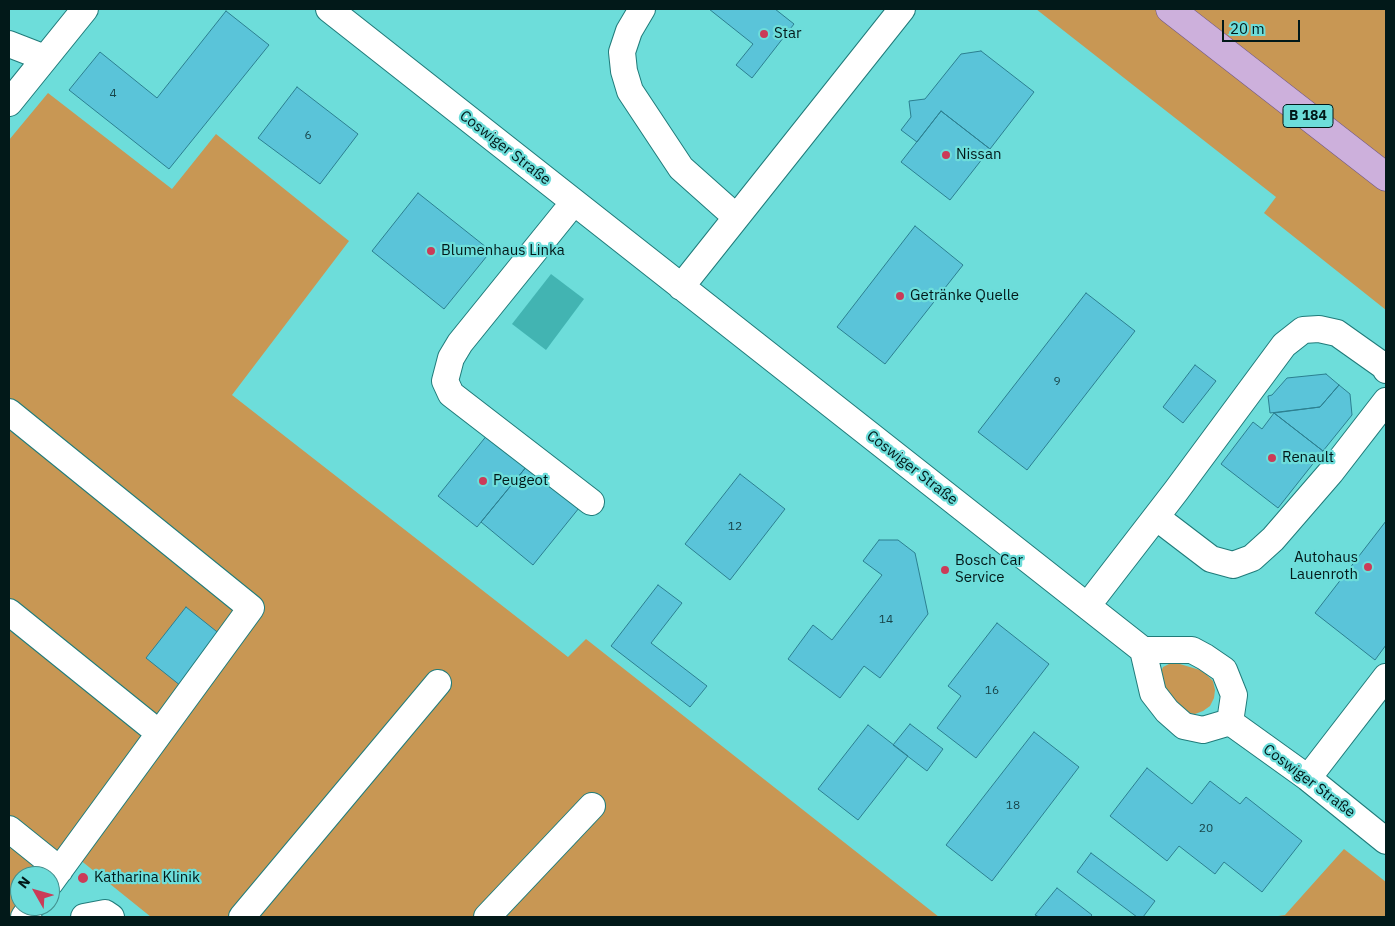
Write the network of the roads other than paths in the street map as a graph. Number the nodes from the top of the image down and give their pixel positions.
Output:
1 (86, 9) edge
2 (329, 9) edge
3 (642, 9) edge
4 (902, 9) edge
5 (1170, 9) edge
6 (9, 44) edge
7 (45, 58) junction
8 (9, 103) edge
9 (1386, 177) edge
10 (574, 202) junction
11 (736, 217) junction
12 (681, 287) junction
13 (1386, 370) edge
14 (1386, 402) edge
15 (9, 412) edge
16 (591, 502) dead end
17 (1156, 517) junction
18 (1088, 605) junction
19 (9, 612) edge
20 (1143, 650) junction
21 (1386, 677) edge
22 (438, 683) dead end
23 (1230, 722) junction
24 (159, 732) junction
25 (1308, 778) junction
26 (592, 806) dead end
27 (9, 829) edge
28 (1386, 841) edge
29 (44, 866) edge
30 (60, 870) edge
31 (84, 917) edge
32 (111, 917) edge
33 (242, 917) edge
34 (487, 917) edge

1 - 7 street
2 - 10 street, Coswiger Straße
3 - 11 street
4 - 11 street
5 - 9 main road, B 184
6 - 7 street
7 - 8 street
10 - 12 street, Coswiger Straße
10 - 16 street
11 - 12 street
12 - 18 street, Coswiger Straße
13 - 17 street
14 - 17 street
15 - 24 street
17 - 18 street
18 - 20 street, Coswiger Straße
19 - 24 street
20 - 23 street
20 - 23 street
21 - 25 street
22 - 33 street
23 - 25 street, Coswiger Straße
24 - 30 street
25 - 28 street, Coswiger Straße
26 - 34 street
27 - 29 street
31 - 32 street

